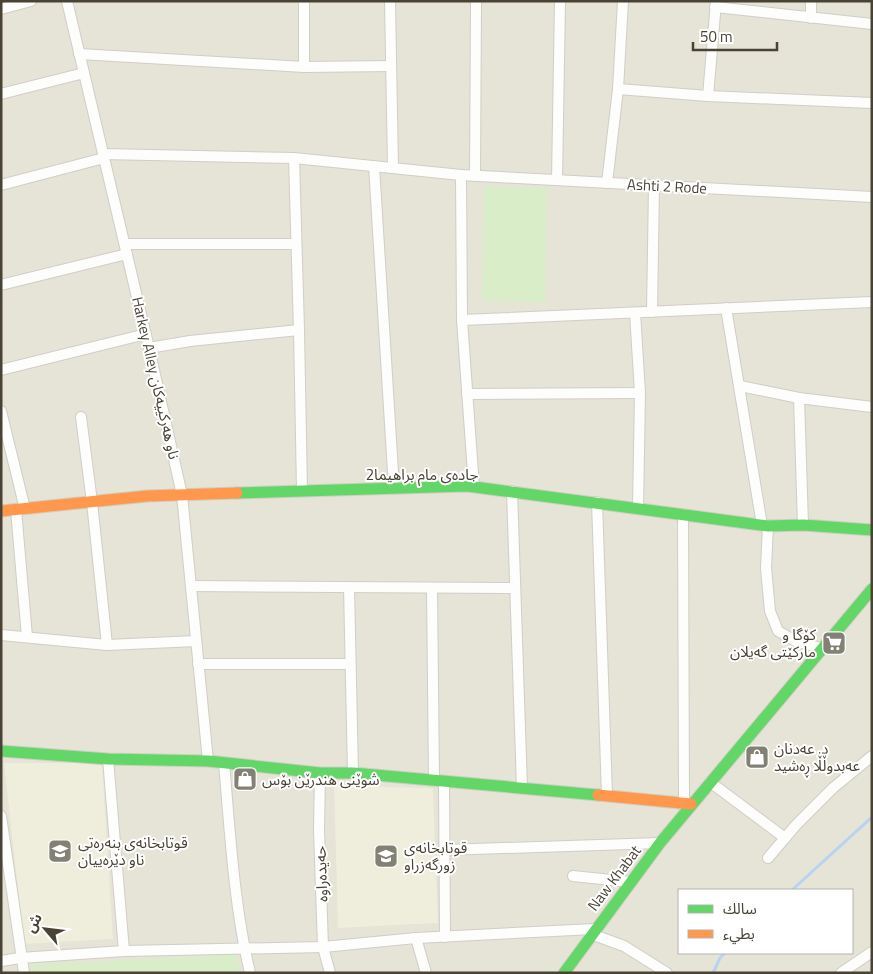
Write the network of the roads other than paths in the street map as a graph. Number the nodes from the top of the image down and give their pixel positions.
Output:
1 (31, 1) edge
2 (67, 1) edge
3 (304, 1) edge
4 (390, 1) edge
5 (476, 1) edge
6 (560, 1) edge
7 (624, 1) edge
8 (811, 1) edge
9 (716, 4) edge
10 (1, 9) edge
11 (811, 18) junction
12 (872, 24) edge
13 (79, 54) junction
14 (391, 66) junction
15 (304, 67) junction
16 (84, 73) junction
17 (618, 89) junction
18 (1, 94) edge
19 (708, 96) junction
20 (872, 103) edge
21 (104, 156) junction
22 (294, 158) junction
23 (374, 166) junction
24 (393, 168) junction
25 (461, 175) junction
26 (475, 176) junction
27 (557, 180) junction
28 (607, 182) junction
29 (1, 185) edge
30 (654, 186) junction
31 (872, 197) edge
32 (296, 244) junction
33 (126, 249) junction
34 (1, 285) edge
35 (872, 302) edge
36 (726, 308) junction
37 (635, 312) junction
38 (652, 312) junction
39 (462, 320) junction
40 (300, 330) junction
41 (146, 334) junction
42 (149, 348) junction
43 (1, 370) edge
44 (740, 386) junction
45 (640, 392) junction
46 (467, 394) junction
47 (799, 398) junction
48 (872, 407) edge
49 (1, 410) edge
50 (81, 417) dead end
51 (474, 487) junction
52 (394, 488) junction
53 (302, 491) junction
54 (512, 491) junction
55 (182, 495) junction
56 (92, 502) junction
57 (597, 502) junction
58 (638, 508) junction
59 (20, 510) junction
60 (1, 511) edge
61 (683, 514) junction
62 (803, 525) junction
63 (765, 526) junction
64 (872, 530) edge
65 (192, 586) junction
66 (349, 587) junction
67 (432, 588) junction
68 (515, 588) junction
69 (872, 589) edge
70 (1, 635) edge
71 (27, 637) junction
72 (196, 641) junction
73 (107, 645) junction
74 (822, 648) junction
75 (198, 664) junction
76 (350, 664) junction
77 (1, 751) edge
78 (872, 756) edge
79 (108, 759) junction
80 (208, 761) junction
81 (224, 763) junction
82 (320, 774) junction
83 (353, 774) junction
84 (439, 781) junction
85 (710, 782) junction
86 (522, 788) junction
87 (607, 796) junction
88 (688, 804) junction
89 (1, 816) edge
90 (785, 838) junction
91 (660, 843) junction
92 (444, 850) junction
93 (768, 858) dead end
94 (573, 876) dead end
95 (631, 882) junction
96 (593, 932) junction
97 (445, 937) junction
98 (416, 938) junction
99 (323, 947) junction
100 (245, 948) junction
101 (124, 951) junction
102 (872, 952) edge
103 (20, 958) junction
104 (1, 961) edge
105 (24, 973) edge
106 (250, 973) edge
107 (330, 973) edge
108 (426, 973) edge
109 (564, 973) edge
110 (667, 973) edge
111 (841, 973) edge

1 - 10 street
2 - 13 street, Harkey Alley ناو هەركييەكان
3 - 15 street
4 - 14 street
5 - 26 street
6 - 27 street
7 - 17 street
8 - 11 street
9 - 11 street
9 - 19 street
11 - 12 street
13 - 15 street
13 - 16 street, Harkey Alley ناو هەركييەكان
14 - 15 street
14 - 24 street
16 - 18 street
16 - 21 street, Harkey Alley ناو هەركييەكان
17 - 19 street
17 - 28 street
19 - 20 street
21 - 22 street, Ashti 2 Rode
21 - 29 street, Ashti 2 Rode
21 - 33 street, Harkey Alley ناو هەركييەكان
22 - 23 street, Ashti 2 Rode
22 - 32 street
23 - 24 street, Ashti 2 Rode
23 - 52 street
24 - 25 street, Ashti 2 Rode
25 - 26 street, Ashti 2 Rode
25 - 39 street
26 - 27 street, Ashti 2 Rode
27 - 28 street, Ashti 2 Rode
28 - 30 street, Ashti 2 Rode
30 - 31 street, Ashti 2 Rode
30 - 38 street
32 - 33 street
32 - 40 street
33 - 34 street
33 - 41 street, Harkey Alley ناو هەركييەكان
35 - 36 street
36 - 38 street
36 - 44 street
37 - 38 street
37 - 39 street
37 - 45 street
39 - 46 street
40 - 42 street
40 - 53 street
41 - 42 street, Harkey Alley ناو هەركييەكان
41 - 43 street
42 - 55 street, Harkey Alley ناو هەركييەكان
44 - 47 street
44 - 63 street
45 - 46 street
45 - 58 street
46 - 51 street
47 - 48 street
47 - 62 street
49 - 59 street
50 - 56 street
51 - 52 street, جادەی مام براهیما2
51 - 54 street, جادەی مام براهیما2
52 - 53 street, جادەی مام براهیما2
53 - 55 street, جادەی مام براهیما2
54 - 57 street, جادەی مام براهیما2
54 - 68 street
55 - 56 street, جادەی مام براهیما2
55 - 65 street, Harkey Alley ناو هەركييەكان
56 - 59 street, جادەی مام براهیما2
56 - 73 street
57 - 58 street, جادەی مام براهیما2
57 - 87 street
58 - 61 street, جادەی مام براهیما2
59 - 60 street, جادەی مام براهیما2
59 - 71 street
61 - 63 street, جادەی مام براهیما2
61 - 88 street
62 - 63 street, جادەی مام براهیما2
62 - 64 street, جادەی مام براهیما2
63 - 74 street
65 - 66 street
65 - 72 street, Harkey Alley ناو هەركييەكان
66 - 67 street
66 - 76 street
67 - 68 street
67 - 84 street
68 - 86 street
69 - 74 street, Naw Khabat
70 - 71 street
71 - 73 street
72 - 73 street
72 - 75 street, Harkey Alley ناو هەركييەكان
74 - 85 street, Naw Khabat
75 - 76 street
75 - 80 street, Harkey Alley ناو هەركييەكان
76 - 83 street
77 - 79 street
78 - 90 street
79 - 80 street
79 - 101 street
80 - 81 street
81 - 82 street
81 - 100 street
82 - 83 street
82 - 99 street, حەیدەراوە
83 - 84 street
84 - 86 street
84 - 92 street
85 - 88 street, Naw Khabat
85 - 90 street
86 - 87 street
87 - 88 street
88 - 91 street, Naw Khabat
89 - 103 street
90 - 93 street
91 - 92 street
91 - 95 street, Naw Khabat
92 - 97 street
94 - 95 street
95 - 96 street, Naw Khabat
96 - 97 street
96 - 109 street, Naw Khabat
96 - 110 street
97 - 98 street
98 - 99 street
98 - 108 street
99 - 100 street
99 - 107 street, حەیدەراوە
100 - 101 street
100 - 106 street
101 - 103 street
102 - 111 street
103 - 104 street
103 - 105 street

